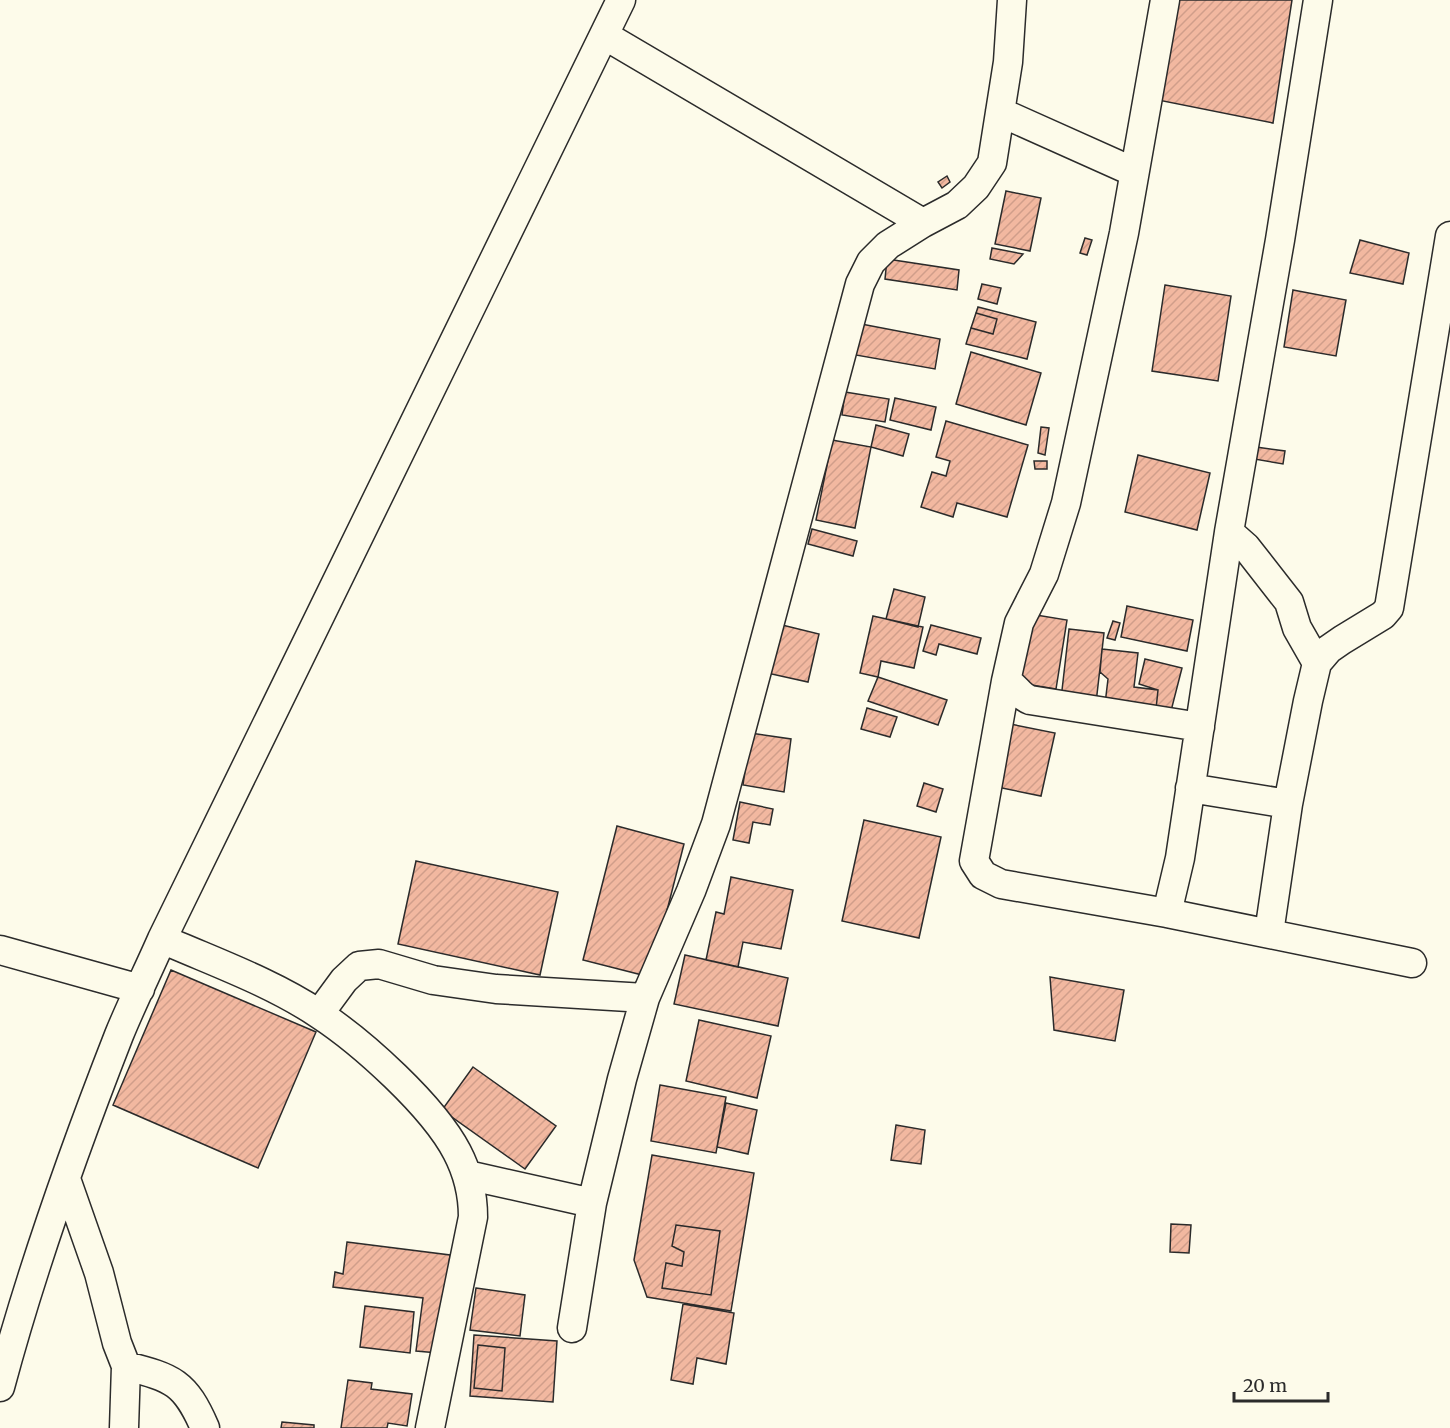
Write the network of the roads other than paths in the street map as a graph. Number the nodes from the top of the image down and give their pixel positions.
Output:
1 (621, 0) edge
2 (1012, 0) edge
3 (1165, 0) edge
4 (1318, 0) edge
5 (604, 35) junction
6 (1000, 112) junction
7 (1134, 172) junction
8 (923, 223) junction
9 (1450, 236) edge
10 (1229, 532) junction
11 (1317, 663) junction
12 (1006, 681) junction
13 (1200, 727) junction
14 (1190, 788) junction
15 (1288, 804) junction
16 (1167, 913) junction
17 (1269, 933) junction
18 (162, 939) junction
19 (0, 950) edge
20 (1412, 963) dead end
21 (140, 989) junction
22 (645, 998) junction
23 (320, 1014) junction
24 (467, 1175) junction
25 (66, 1179) junction
26 (592, 1203) junction
27 (573, 1328) dead end
28 (126, 1366) junction
29 (0, 1386) edge
30 (124, 1428) edge
31 (205, 1428) edge
32 (429, 1428) edge

1 - 5 street
2 - 6 street
3 - 7 street
4 - 10 street
5 - 8 street
5 - 18 street
6 - 7 street
6 - 8 street
7 - 12 street
8 - 22 street
9 - 11 street
10 - 11 street
10 - 13 street
11 - 15 street
12 - 13 street
12 - 16 street
13 - 14 street
14 - 15 street
14 - 16 street
15 - 17 street
16 - 17 street
17 - 20 street
18 - 21 street
18 - 23 street
19 - 21 street
21 - 25 street
22 - 23 street
22 - 26 street
23 - 24 street
24 - 26 street
24 - 32 street
25 - 28 street
25 - 29 street
26 - 27 street
28 - 30 street
28 - 31 street

